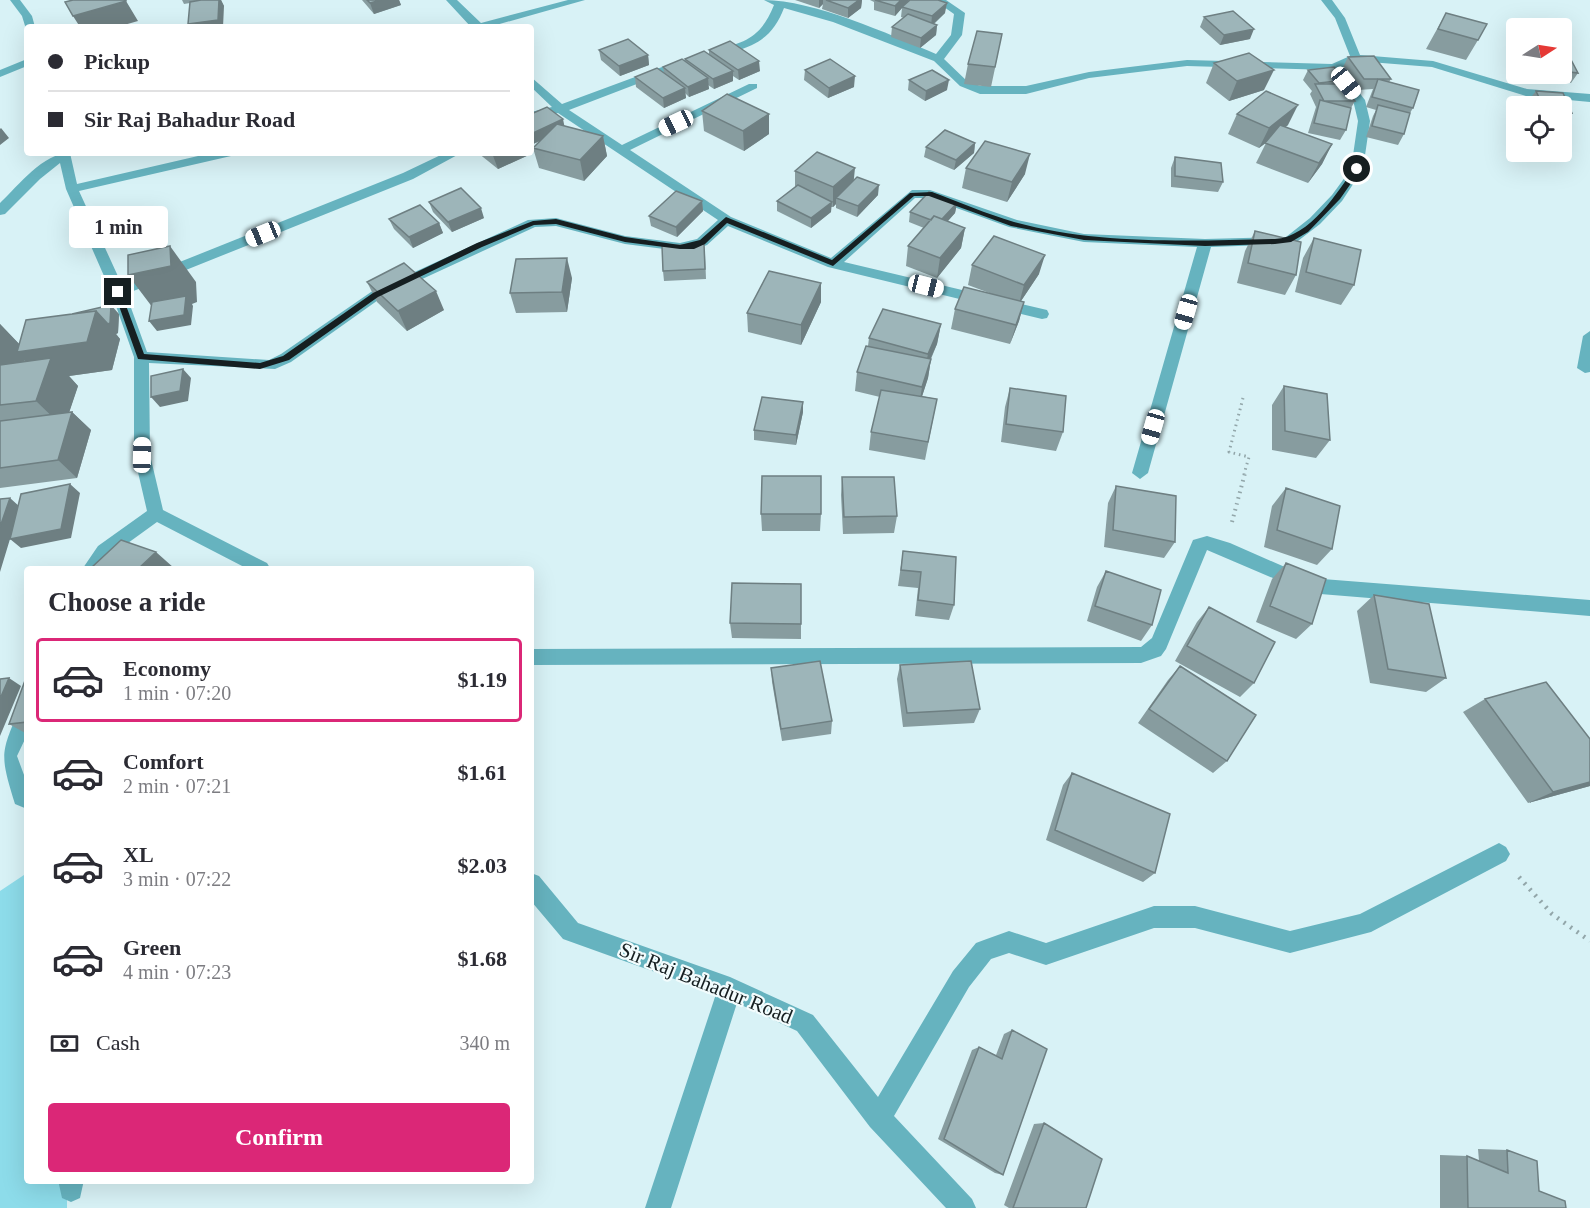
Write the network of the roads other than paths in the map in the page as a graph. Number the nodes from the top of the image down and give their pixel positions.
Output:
1 (15, 0) edge
2 (451, 0) edge
3 (580, 0) edge
4 (939, 0) edge
5 (1326, 0) edge
6 (775, 1) edge
7 (29, 24) edge
8 (475, 24) edge
9 (489, 24) edge
10 (1356, 58) junction
11 (938, 59) junction
12 (24, 63) edge
13 (1332, 67) junction
14 (0, 74) edge
15 (534, 83) edge
16 (753, 86) dead end
17 (1590, 98) edge
18 (560, 109) junction
19 (534, 115) edge
20 (619, 151) junction
21 (60, 156) edge
22 (65, 156) edge
23 (214, 156) edge
24 (449, 156) edge
25 (72, 189) junction
26 (0, 211) edge
27 (726, 220) junction
28 (1205, 243) junction
29 (833, 264) junction
30 (118, 292) junction
31 (1042, 314) dead end
32 (1590, 336) edge
33 (141, 357) junction
34 (1585, 368) dead end
35 (1140, 473) dead end
36 (156, 514) junction
37 (93, 566) edge
38 (257, 566) edge
39 (1590, 608) edge
40 (534, 657) edge
41 (24, 720) edge
42 (24, 798) edge
43 (1498, 854) road end
44 (534, 888) edge
45 (730, 988) junction
46 (879, 1118) junction
47 (658, 1208) edge
48 (963, 1208) edge

1 - 7 street
2 - 8 street
3 - 9 street
4 - 11 street
5 - 10 street
6 - 11 street
6 - 18 street
10 - 13 street
10 - 17 street
11 - 13 street
12 - 14 street
13 - 28 street
15 - 18 street
16 - 20 street
18 - 19 street
18 - 20 street
20 - 27 street
21 - 26 street
22 - 25 street
23 - 25 street
24 - 30 street
25 - 30 street
27 - 29 street
27 - 33 street
28 - 29 street
28 - 35 street
29 - 31 street
30 - 33 street
32 - 34 street
33 - 36 street
36 - 37 street
36 - 38 street
39 - 40 street
41 - 42 street
43 - 46 street
44 - 45 street, Sir Raj Bahadur Road
45 - 46 street, Sir Raj Bahadur Road
45 - 47 street
46 - 48 street, Sir Raj Bahadur Road

